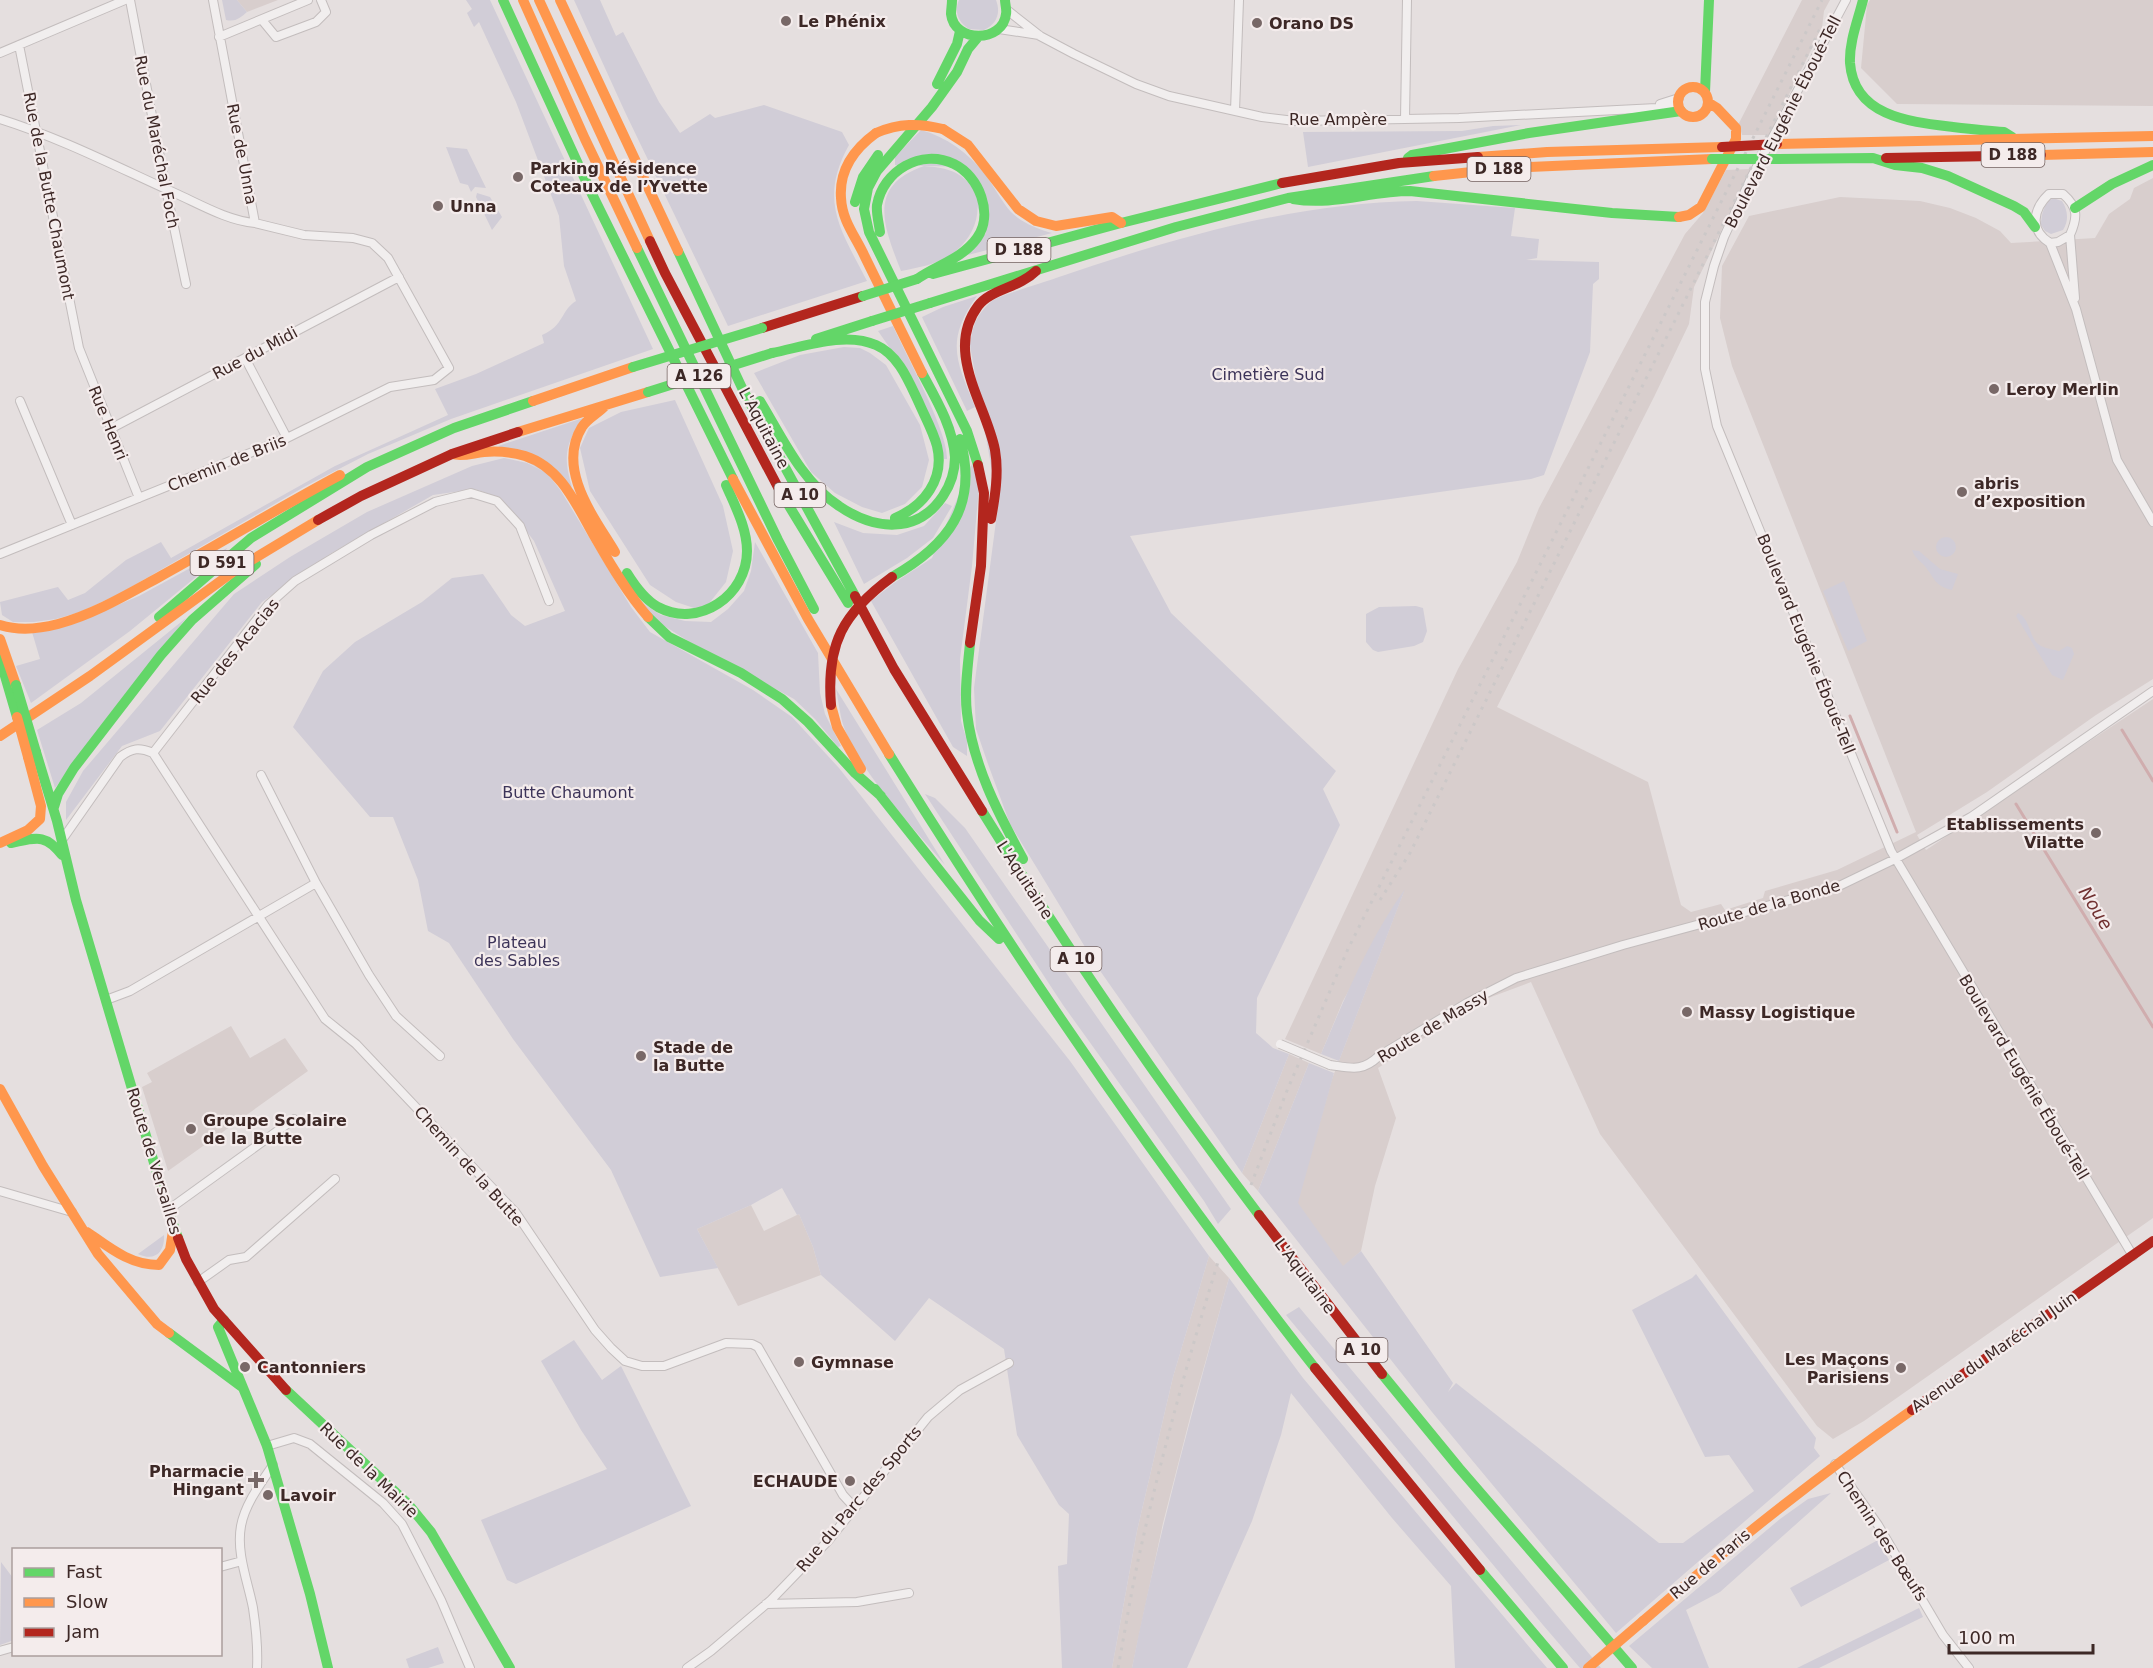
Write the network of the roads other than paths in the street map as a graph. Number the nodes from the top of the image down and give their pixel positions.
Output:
1 (127, 0) edge
2 (213, 0) edge
3 (308, 0) edge
4 (321, 0) edge
5 (503, 0) edge
6 (523, 0) edge
7 (538, 0) edge
8 (560, 0) edge
9 (942, 0) edge
10 (1239, 0) edge
11 (1407, 0) edge
12 (1709, 0) edge
13 (1846, 0) edge
14 (1863, 0) edge
15 (951, 5) edge
16 (1006, 5) edge
17 (262, 20) junction
18 (999, 29) junction
19 (960, 31) junction
20 (1040, 36) junction
21 (219, 37) junction
22 (978, 38) junction
23 (19, 45) junction
24 (0, 53) edge
25 (1707, 63) junction
26 (1691, 87) junction
27 (1706, 102) junction
28 (1680, 105) junction
29 (1235, 111) junction
30 (0, 119) edge
31 (1405, 119) junction
32 (35, 130) junction
33 (2153, 136) edge
34 (2016, 139) junction
35 (2153, 152) edge
36 (1873, 158) junction
37 (1399, 163) junction
38 (2153, 165) edge
39 (166, 189) junction
40 (1288, 198) junction
41 (2075, 208) junction
42 (255, 223) junction
43 (1121, 223) junction
44 (2035, 227) junction
45 (2070, 235) junction
46 (2050, 243) junction
47 (859, 244) junction
48 (1036, 271) junction
49 (399, 277) junction
50 (917, 279) junction
51 (186, 284) dead end
52 (899, 292) junction
53 (2076, 309) junction
54 (709, 319) junction
55 (79, 348) joint
56 (772, 353) junction
57 (245, 358) junction
58 (633, 367) joint
59 (449, 368) joint
60 (648, 393) joint
61 (933, 393) junction
62 (20, 401) dead end
63 (606, 405) junction
64 (110, 429) junction
65 (287, 438) junction
66 (717, 447) junction
67 (452, 454) junction
68 (367, 467) junction
69 (139, 498) junction
70 (2153, 522) edge
71 (878, 523) junction
72 (72, 525) junction
73 (285, 540) junction
74 (0, 554) edge
75 (981, 566) junction
76 (549, 601) dead end
77 (0, 625) edge
78 (0, 639) edge
79 (0, 659) edge
80 (894, 669) junction
81 (90, 676) junction
82 (12, 687) junction
83 (2153, 691) edge
84 (871, 726) junction
85 (0, 736) edge
86 (153, 753) junction
87 (32, 755) junction
88 (261, 776) dead end
89 (881, 796) junction
90 (54, 807) junction
91 (62, 840) junction
92 (0, 844) edge
93 (64, 858) junction
94 (1895, 859) junction
95 (316, 883) junction
96 (1034, 896) junction
97 (259, 915) junction
98 (1014, 952) junction
99 (1516, 978) joint
100 (106, 1000) junction
101 (1280, 1044) dead end
102 (440, 1056) dead end
103 (0, 1089) edge
104 (294, 1119) dead end
105 (335, 1179) dead end
106 (0, 1191) edge
107 (168, 1210) junction
108 (72, 1212) junction
109 (174, 1229) junction
110 (85, 1230) junction
111 (2153, 1241) edge
112 (2133, 1256) junction
113 (198, 1282) junction
114 (224, 1320) junction
115 (1009, 1364) dead end
116 (242, 1387) junction
117 (267, 1446) junction
118 (1835, 1464) junction
119 (273, 1465) junction
120 (855, 1508) junction
121 (242, 1561) junction
122 (222, 1566) edge
123 (909, 1593) dead end
124 (766, 1604) junction
125 (1629, 1666) edge
126 (257, 1668) edge
127 (328, 1668) edge
128 (470, 1668) edge
129 (510, 1668) edge
130 (687, 1668) edge
131 (1563, 1668) edge
132 (1588, 1668) edge
133 (1969, 1668) edge

1 - 23 street
1 - 39 street, Rue du Maréchal Foch
2 - 21 street, Rue de Unna
3 - 17 street
4 - 17 street
5 - 66 main road, A 10
6 - 84 main road, A 126
7 - 80 main road, A 126
8 - 54 main road, L'Aquitaine / A 10
9 - 15 main road
10 - 29 street
11 - 31 street
12 - 25 main road
13 - 94 street, Boulevard Eugénie Éboué-Tell
14 - 34 main road
15 - 19 main road
16 - 18 main road
16 - 20 street, Rue Ampère
17 - 21 street
18 - 20 street, Rue Ampère
18 - 22 main road
19 - 22 main road
19 - 47 main road
20 - 29 street, Rue Ampère
21 - 42 street, Rue de Unna
22 - 52 main road
23 - 24 street
23 - 32 street, Rue de la Butte Chaumont
25 - 26 main road
25 - 27 main road
26 - 27 main road
26 - 28 main road
27 - 28 main road
27 - 40 main road
28 - 31 street, Rue Ampère
28 - 37 main road
29 - 31 street, Rue Ampère
30 - 32 street
32 - 39 street
32 - 55 street, Rue de la Butte Chaumont
33 - 34 main road, D 188
34 - 37 main road, D 188, bridge
35 - 36 main road, D 188
36 - 40 main road, D 188, bridge
36 - 44 main road
37 - 43 main road, D 188
38 - 41 main road
39 - 42 street
39 - 51 street, Rue du Maréchal Foch
40 - 48 main road, D 188
41 - 44 street
41 - 45 street
42 - 49 street, Rue de Unna
43 - 47 main road, bridge
43 - 50 main road, D 188
44 - 46 street
45 - 46 street
45 - 53 street
46 - 53 street
47 - 61 main road
48 - 56 main road, D 188, bridge
48 - 75 main road
49 - 57 street, Rue du Midi
49 - 59 street, Rue de Unna
50 - 52 main road
50 - 58 main road, D 188, bridge
52 - 75 main road
53 - 70 street
54 - 71 main road
54 - 80 main road, L'Aquitaine / A 10
55 - 64 street, Rue Henri
56 - 60 main road, D 188, bridge
56 - 71 main road
57 - 64 street, Rue du Midi
57 - 65 street
58 - 68 main road, D 591
59 - 65 street, Chemin de Briis
60 - 63 main road, D 591
61 - 71 main road
61 - 89 main road, bridge
62 - 72 street
63 - 66 main road
63 - 67 main road, D 591
64 - 69 street, Rue Henri
65 - 69 street, Chemin de Briis
66 - 84 main road, A 10
67 - 73 main road, D 591
67 - 89 main road
68 - 77 main road
68 - 81 main road, D 591
69 - 72 street, Chemin de Briis
72 - 74 street, Chemin de Briis
73 - 81 main road, D 591
73 - 90 main road
75 - 96 main road
76 - 86 street, Rue des Acacias
78 - 82 main road, Route de Versailles
79 - 82 main road, Route de Versailles
80 - 96 main road, L'Aquitaine / A 10
81 - 85 main road, D 591
82 - 87 main road, Route de Versailles, bridge
82 - 87 main road, Route de Versailles, bridge
83 - 94 street, Route de la Bonde
84 - 98 main road, A 10
86 - 91 street
86 - 97 street
87 - 90 main road, Route de Versailles
87 - 92 main road
88 - 95 street
89 - 98 main road
90 - 91 main road, Route de Versailles
91 - 93 main road, Route de Versailles
92 - 93 main road
93 - 100 main road, Route de Versailles
94 - 99 street, Route de la Bonde
94 - 112 street, Boulevard Eugénie Éboué-Tell
95 - 97 street
95 - 102 street
96 - 125 main road, L'Aquitaine / A 10
97 - 100 street
97 - 120 street, Chemin de la Butte
98 - 131 main road, A 10
99 - 101 street, Route de Massy, bridge
100 - 107 main road, Route de Versailles
103 - 108 main road
104 - 107 street
105 - 113 street
106 - 108 street
107 - 109 main road, Route de Versailles
108 - 110 main road
109 - 110 main road
109 - 113 main road, Route de Versailles
110 - 116 main road
111 - 112 main road, Avenue du Maréchal Juin
112 - 118 main road, Avenue du Maréchal Juin
113 - 114 main road, Route de Versailles
114 - 116 main road
114 - 129 main road, Rue de la Mairie
115 - 120 street, Rue du Parc des Sports
116 - 117 main road
117 - 119 main road
117 - 128 street
118 - 132 main road, Rue de Paris, bridge
118 - 133 street, Chemin des Bœufs
119 - 121 street
119 - 127 main road
120 - 124 street, Rue du Parc des Sports
121 - 122 street
121 - 126 street
123 - 124 street
124 - 130 street, Rue du Parc des Sports

